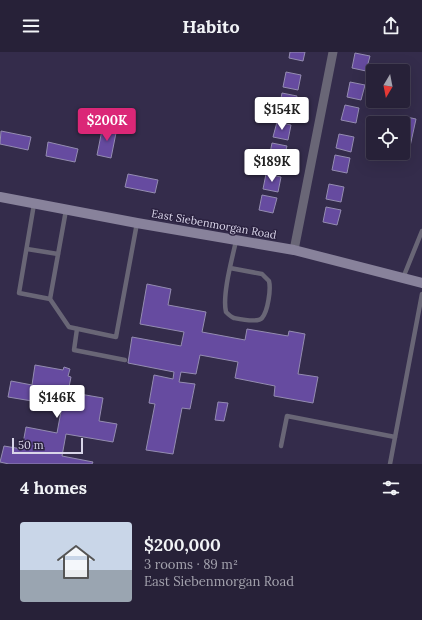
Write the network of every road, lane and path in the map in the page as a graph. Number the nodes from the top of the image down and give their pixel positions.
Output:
1 (333, 52) edge
2 (0, 197) edge
3 (34, 204) junction
4 (66, 210) junction
5 (137, 224) junction
6 (422, 231) edge
7 (236, 241) junction
8 (26, 249) junction
9 (294, 250) junction
10 (58, 254) junction
11 (230, 268) junction
12 (403, 278) junction
13 (422, 283) edge
14 (422, 294) edge
15 (50, 299) junction
16 (77, 329) junction
17 (125, 360) dead end
18 (395, 437) junction
19 (281, 446) dead end
20 (390, 464) edge

1 - 9 street
2 - 3 street, East Siebenmorgan Road
3 - 4 street, East Siebenmorgan Road
3 - 8 lane
4 - 5 street, East Siebenmorgan Road
4 - 10 lane
5 - 7 street, East Siebenmorgan Road
5 - 16 lane
6 - 12 lane
7 - 9 street, East Siebenmorgan Road
7 - 11 lane
8 - 10 lane
8 - 15 lane
9 - 12 street, East Siebenmorgan Road
10 - 15 lane
11 - 11 lane
12 - 13 street, East Siebenmorgan Road
14 - 18 lane
15 - 16 lane
16 - 17 lane
18 - 19 lane
18 - 20 lane

